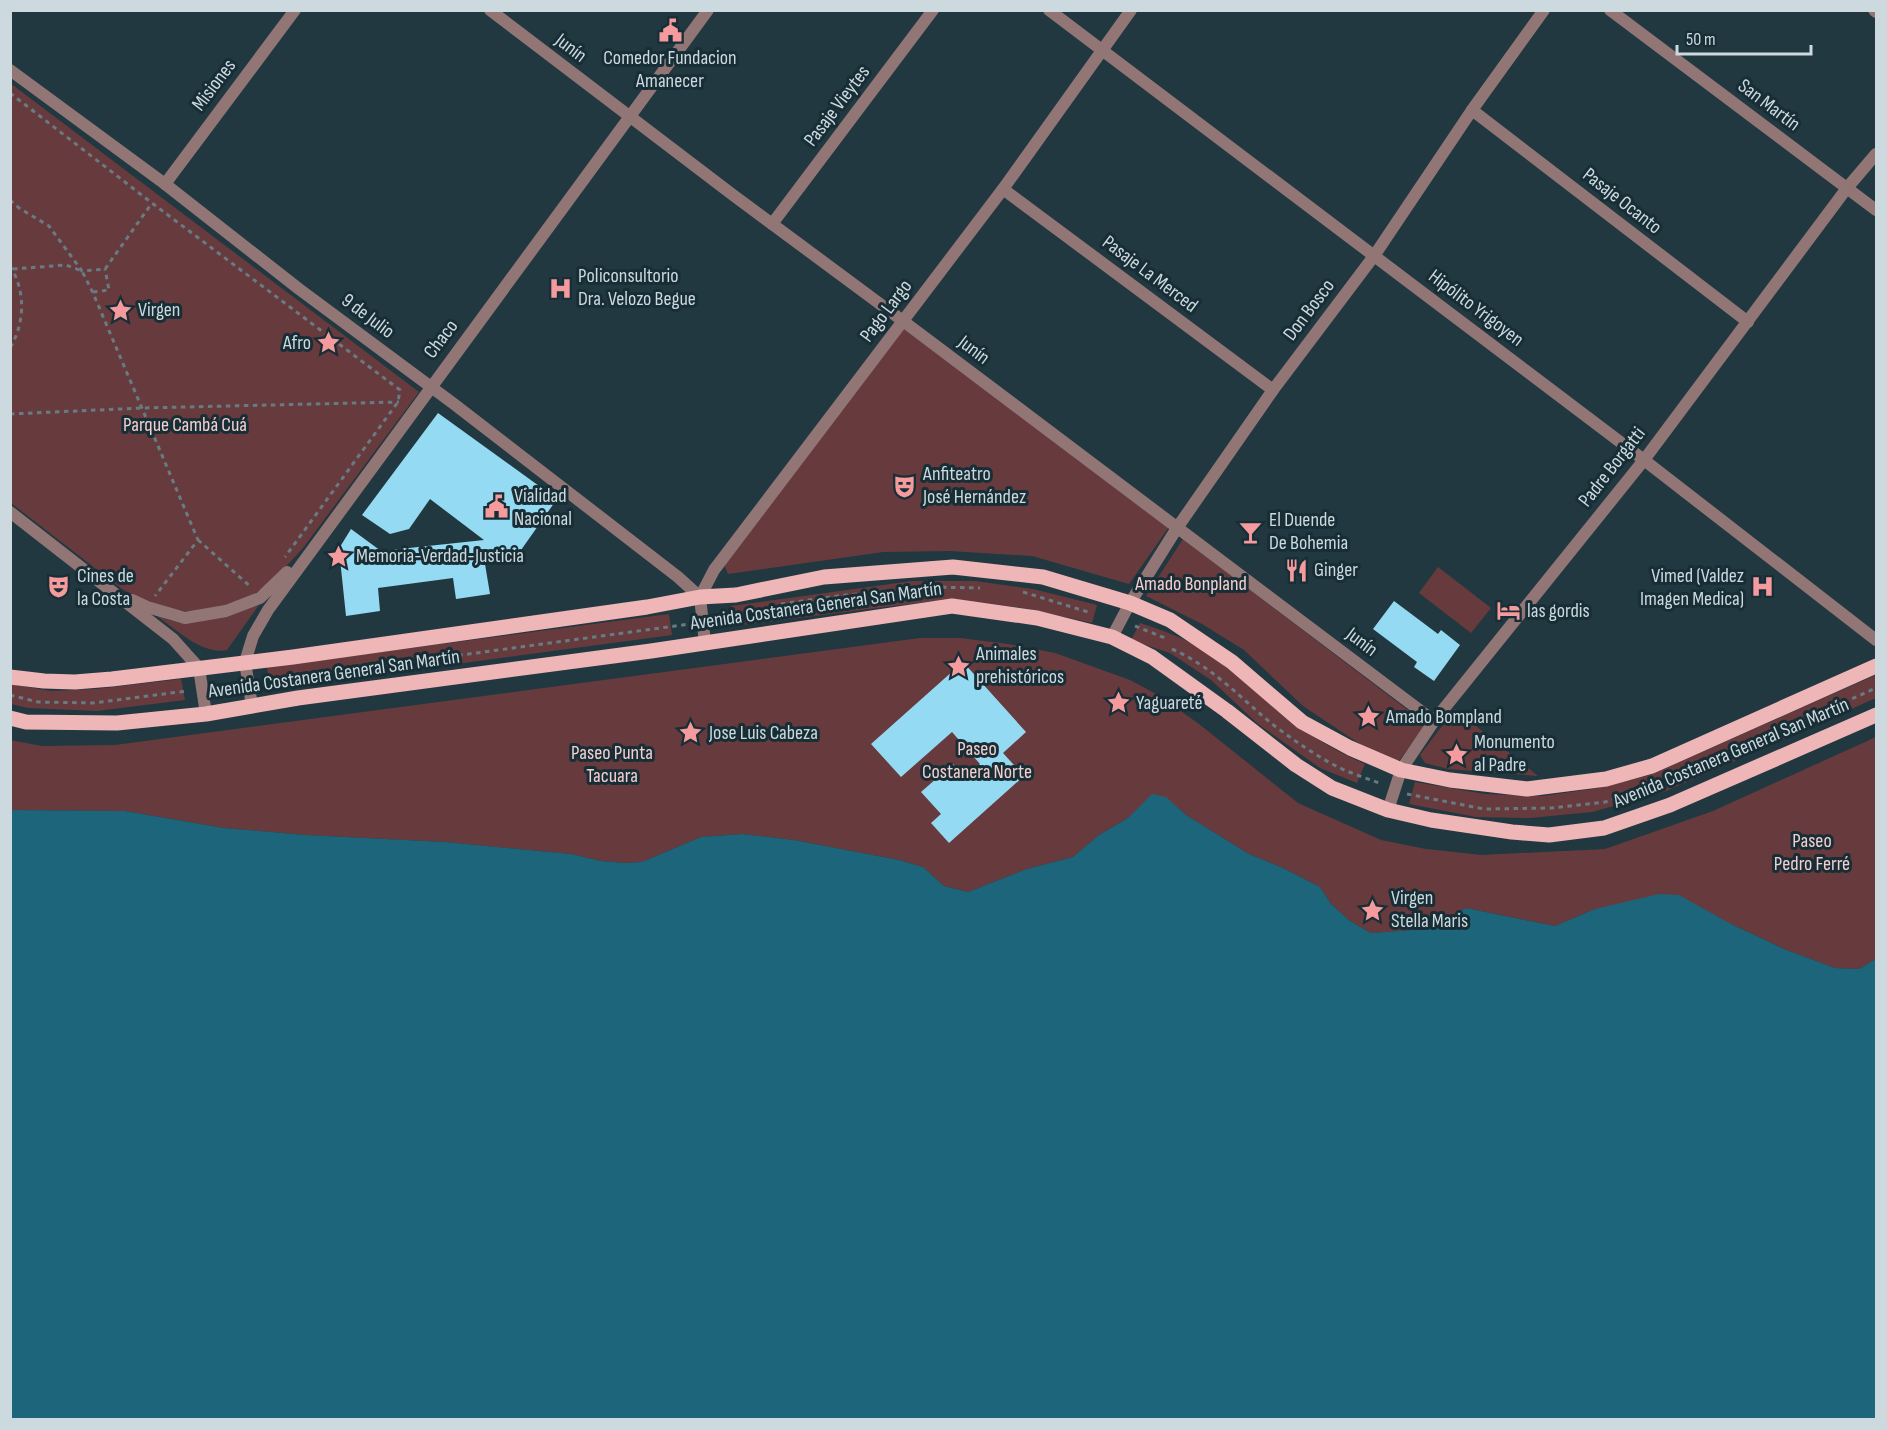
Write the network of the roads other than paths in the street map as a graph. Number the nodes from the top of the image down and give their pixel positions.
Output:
1 (295, 10) edge
2 (490, 10) edge
3 (708, 10) edge
4 (933, 10) edge
5 (1049, 10) edge
6 (1131, 10) edge
7 (1544, 10) edge
8 (1610, 10) edge
9 (1103, 51) junction
10 (10, 70) edge
11 (1472, 110) junction
12 (630, 118) junction
13 (1876, 154) edge
14 (165, 184) junction
15 (1847, 188) junction
16 (1003, 189) junction
17 (1876, 210) edge
18 (772, 224) junction
19 (1374, 255) junction
20 (903, 321) junction
21 (1748, 322) junction
22 (430, 387) junction
23 (1273, 390) junction
24 (1644, 460) junction
25 (10, 512) edge
26 (1177, 528) junction
27 (309, 552) junction
28 (115, 592) junction
29 (700, 597) junction
30 (1130, 603) junction
31 (1112, 637) junction
32 (1876, 640) edge
33 (705, 643) junction
34 (245, 662) junction
35 (1876, 666) edge
36 (199, 668) junction
37 (10, 677) edge
38 (252, 706) junction
39 (206, 714) junction
40 (1876, 715) edge
41 (10, 718) edge
42 (1434, 721) junction
43 (1401, 770) junction
44 (1388, 810) junction

1 - 14 street, Misiones
2 - 12 street, Junín
3 - 12 street, Chaco
4 - 18 street, Pasaje Vieytes
5 - 9 street, Hipólito Yrigoyen
6 - 9 street, Pago Largo
7 - 11 street, Don Bosco
8 - 15 street, San Martín
9 - 16 street, Pago Largo
9 - 19 street, Hipólito Yrigoyen
10 - 14 street, 9 de Julio
11 - 19 street, Don Bosco
11 - 21 street, Pasaje Ocanto
12 - 18 street, Junín
12 - 22 street, Chaco
13 - 15 street, Padre Borgatti
14 - 22 street, 9 de Julio
15 - 17 street, San Martín
15 - 21 street, Padre Borgatti
16 - 20 street, Pago Largo
16 - 23 street, Pasaje La Merced
18 - 20 street, Junín
19 - 23 street, Don Bosco
19 - 24 street, Hipólito Yrigoyen
20 - 26 street, Junín
20 - 29 street, Pago Largo
21 - 24 street, Padre Borgatti
22 - 27 street, Chaco
22 - 29 street, 9 de Julio
23 - 26 street, Don Bosco
24 - 32 street, Hipólito Yrigoyen
24 - 42 street, Padre Borgatti
25 - 28 street
26 - 30 street, Don Bosco
26 - 42 street, Junín
27 - 28 street
27 - 34 street, Chaco
28 - 36 street
29 - 30 main road, Avenida Costanera General San Martín
29 - 33 street
29 - 34 main road, Avenida Costanera General San Martín
30 - 31 street, Don Bosco
30 - 43 main road, Avenida Costanera General San Martín
31 - 33 main road, Avenida Costanera General San Martín
31 - 44 main road, Avenida Costanera General San Martín
33 - 38 main road, Avenida Costanera General San Martín
34 - 36 main road, Avenida Costanera General San Martín
34 - 38 street, Chaco
35 - 43 main road, Avenida Costanera General San Martín
36 - 37 main road, Avenida Costanera General San Martín
36 - 39 street
38 - 39 main road, Avenida Costanera General San Martín
39 - 41 main road, Avenida Costanera General San Martín
40 - 44 main road, Avenida Costanera General San Martín
42 - 43 street, Padre Borgatti
43 - 44 street, Padre Borgatti

